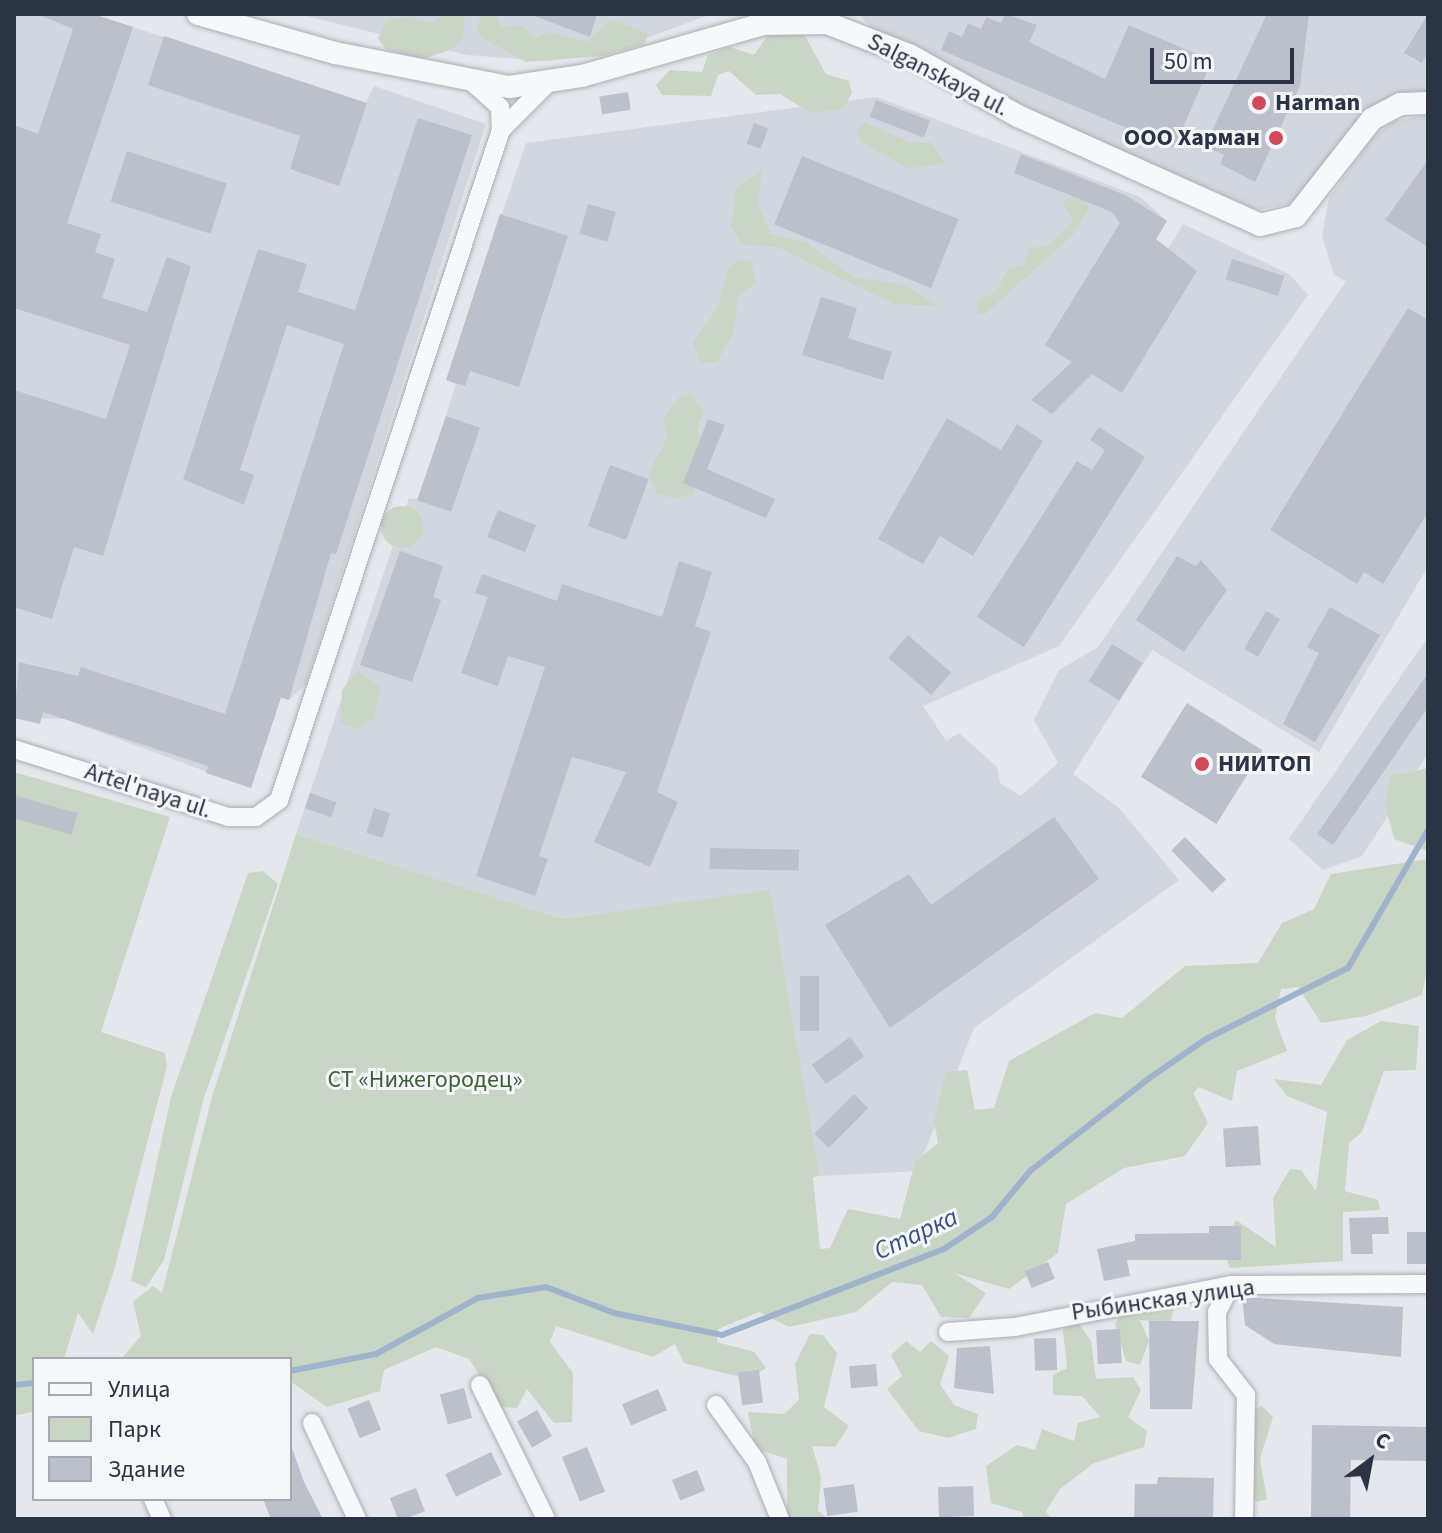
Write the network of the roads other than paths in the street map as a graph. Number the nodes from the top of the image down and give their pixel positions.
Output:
1 (198, 14) edge
2 (471, 81) junction
3 (548, 83) junction
4 (1428, 103) edge
5 (501, 130) junction
6 (14, 749) edge
7 (1428, 1284) edge
8 (1231, 1285) junction
9 (948, 1332) dead end
10 (480, 1385) dead end
11 (716, 1405) dead end
12 (312, 1423) dead end
13 (357, 1519) edge
14 (546, 1519) edge
15 (780, 1519) edge
16 (1244, 1519) edge

1 - 2 street, Salganskaya ul.
2 - 3 street, Salganskaya ul.
2 - 5 street
3 - 4 street, Salganskaya ul.
3 - 5 street
5 - 6 street, Artel'naya ul.
7 - 8 street, Рыбинская улица
8 - 9 street, Рыбинская улица
8 - 16 street
10 - 14 street
11 - 15 street
12 - 13 street

